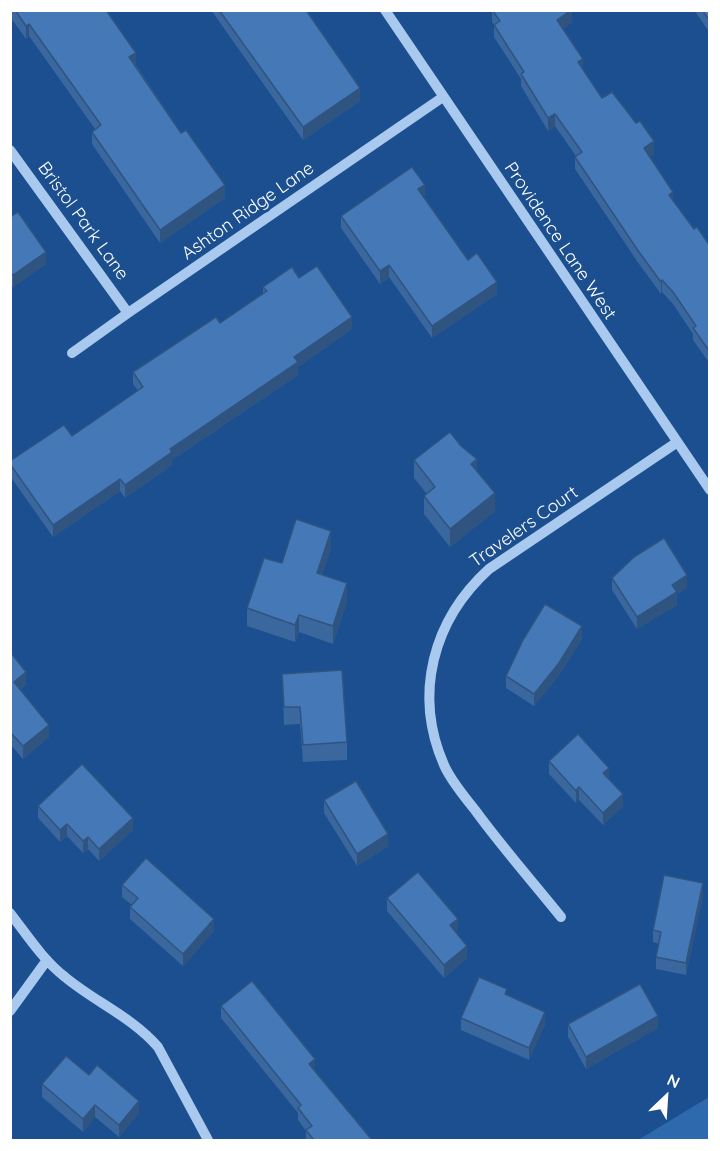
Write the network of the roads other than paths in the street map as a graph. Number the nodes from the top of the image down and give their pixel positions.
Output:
1 (385, 10) edge
2 (443, 97) junction
3 (10, 150) edge
4 (128, 313) junction
5 (72, 353) dead end
6 (676, 443) junction
7 (710, 490) edge
8 (10, 913) edge
9 (561, 917) dead end
10 (47, 960) junction
11 (10, 1011) edge
12 (207, 1140) edge

1 - 2 street, Providence Lane West
2 - 4 street, Ashton Ridge Lane
2 - 6 street, Providence Lane West
3 - 4 street, Bristol Park Lane
4 - 5 street, Ashton Ridge Lane
6 - 7 street, Providence Lane West
6 - 9 street, Travelers Court
8 - 10 street
10 - 11 street
10 - 12 street

